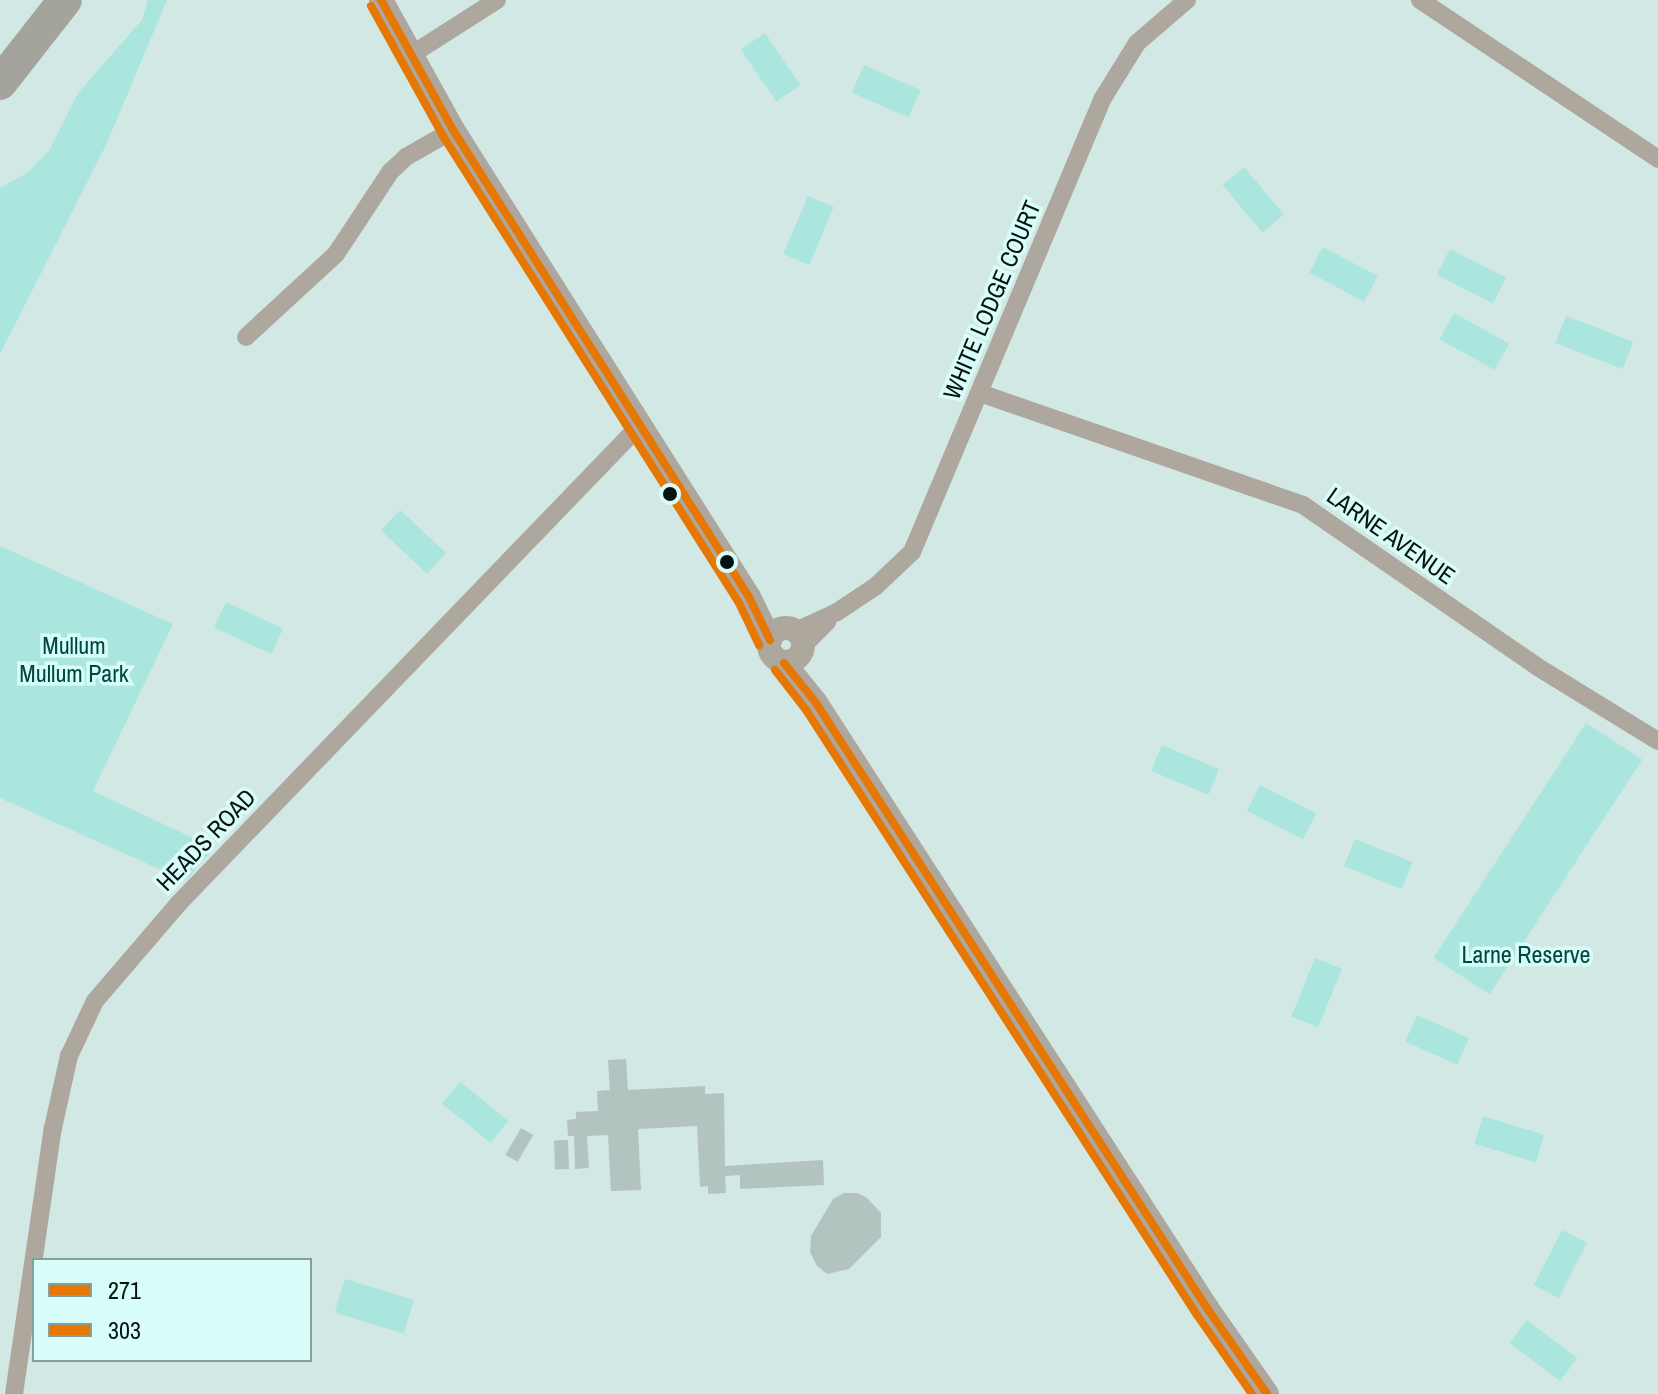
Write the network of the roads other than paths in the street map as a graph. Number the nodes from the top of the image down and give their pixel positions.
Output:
1 (65, 0) edge
2 (381, 0) edge
3 (497, 0) edge
4 (1187, 0) edge
5 (1420, 0) edge
6 (411, 55) junction
7 (0, 83) edge
8 (453, 130) junction
9 (1658, 159) edge
10 (246, 337) dead end
11 (980, 393) junction
12 (638, 427) junction
13 (790, 644) junction
14 (1658, 741) edge
15 (34, 1258) edge
16 (32, 1271) edge
17 (14, 1394) edge
18 (1267, 1394) edge

1 - 7 highway
2 - 6 street
3 - 6 street
4 - 11 street, WHITE LODGE COURT
5 - 9 street
6 - 8 street
8 - 10 street
8 - 12 street
11 - 13 street, WHITE LODGE COURT
11 - 14 street, LARNE AVENUE
12 - 13 street
12 - 15 street, HEADS ROAD
13 - 18 street
16 - 17 street, HEADS ROAD

